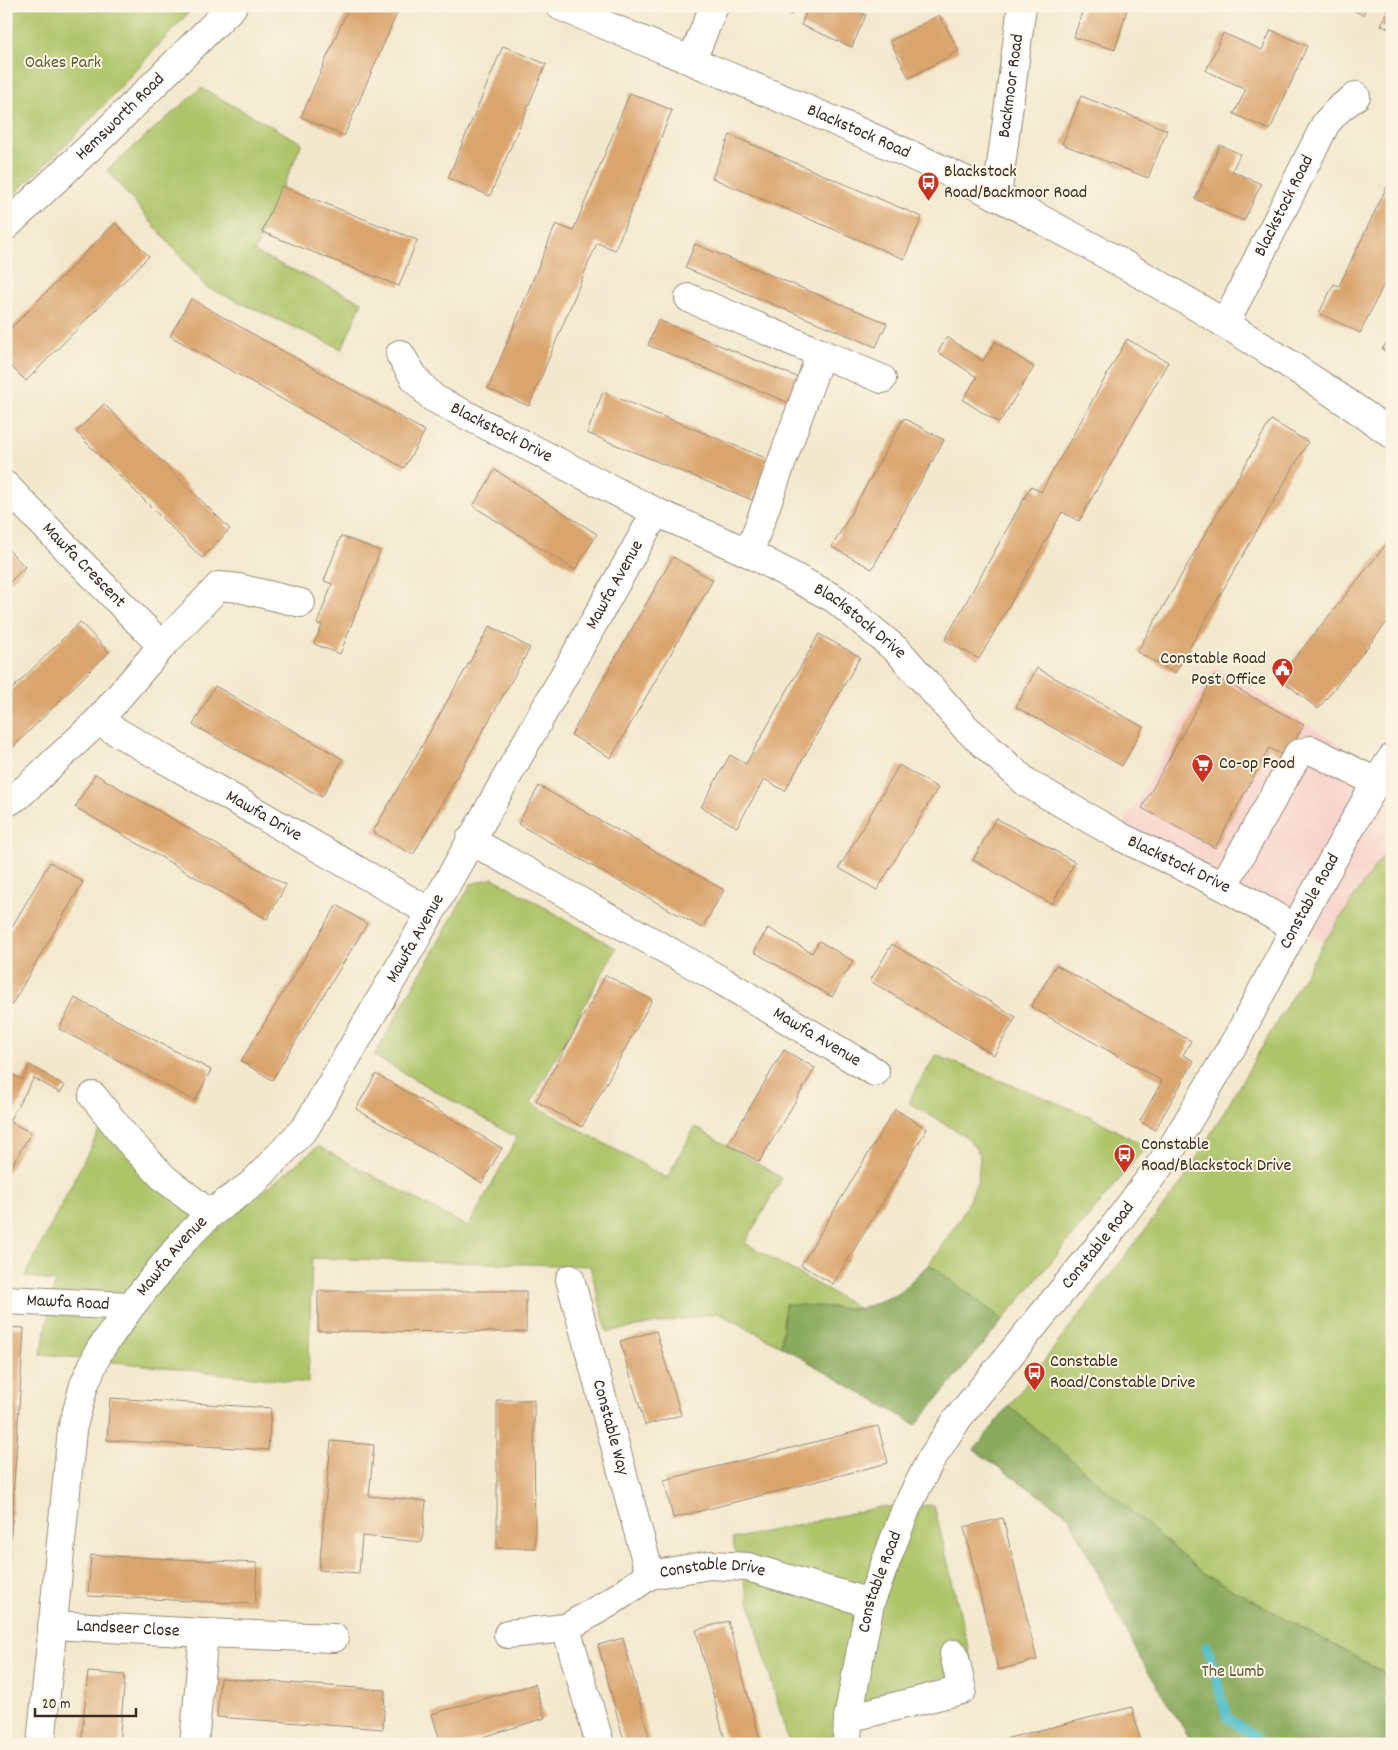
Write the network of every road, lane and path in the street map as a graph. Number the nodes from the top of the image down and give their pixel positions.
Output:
1 (232, 6) edge
2 (560, 6) edge
3 (714, 6) edge
4 (1022, 6) edge
5 (692, 60) junction
6 (1356, 96) dead end
7 (997, 196) junction
8 (6, 226) edge
9 (690, 298) dead end
10 (1225, 324) junction
11 (821, 353) junction
12 (400, 354) dead end
13 (882, 378) dead end
14 (1392, 434) edge
15 (6, 486) edge
16 (656, 512) junction
17 (749, 553) junction
18 (301, 603) dead end
19 (162, 646) junction
20 (98, 722) junction
21 (1392, 758) edge
22 (1376, 782) junction
23 (6, 803) edge
24 (470, 840) junction
25 (1223, 886) junction
26 (430, 912) junction
27 (1295, 928) junction
28 (875, 1072) dead end
29 (93, 1096) dead end
30 (210, 1214) junction
31 (570, 1279) dead end
32 (6, 1300) edge
33 (131, 1306) junction
34 (650, 1575) junction
35 (870, 1603) junction
36 (52, 1624) junction
37 (566, 1628) junction
38 (204, 1633) junction
39 (508, 1634) dead end
40 (334, 1638) dead end
41 (954, 1654) dead end
42 (847, 1731) edge
43 (41, 1744) edge
44 (194, 1744) edge
45 (600, 1744) edge

1 - 8 street, Hemsworth Road
2 - 5 street, Blackstock Road
3 - 5 street
4 - 7 street, Backmoor Road
5 - 7 street, Blackstock Road
6 - 10 street, Blackstock Road
7 - 10 street, Blackstock Road
9 - 11 street
10 - 14 street, Blackstock Road
11 - 13 street
11 - 17 street
12 - 16 street, Blackstock Drive
15 - 19 street, Mawfa Crescent
16 - 17 street, Blackstock Drive
16 - 24 street, Mawfa Avenue
17 - 25 street, Blackstock Drive
18 - 19 street
19 - 20 street
20 - 23 street
20 - 26 street, Mawfa Drive
21 - 22 street, Constable Road
22 - 25 street
22 - 27 street, Constable Road
24 - 26 street, Mawfa Avenue
24 - 28 street, Mawfa Avenue
25 - 27 street, Blackstock Drive
26 - 30 street, Mawfa Avenue
27 - 35 street, Constable Road
29 - 30 street
30 - 33 street, Mawfa Avenue
31 - 34 street, Constable Way
32 - 33 street, Mawfa Road
33 - 36 street, Mawfa Avenue
34 - 35 street, Constable Drive
34 - 37 street, Constable Drive
35 - 42 street, Constable Road
36 - 38 street, Landseer Close
36 - 43 street, Mawfa Avenue
37 - 39 street, Constable Drive
37 - 45 street
38 - 40 street, Landseer Close
38 - 44 street, Landseer Close
41 - 42 street

